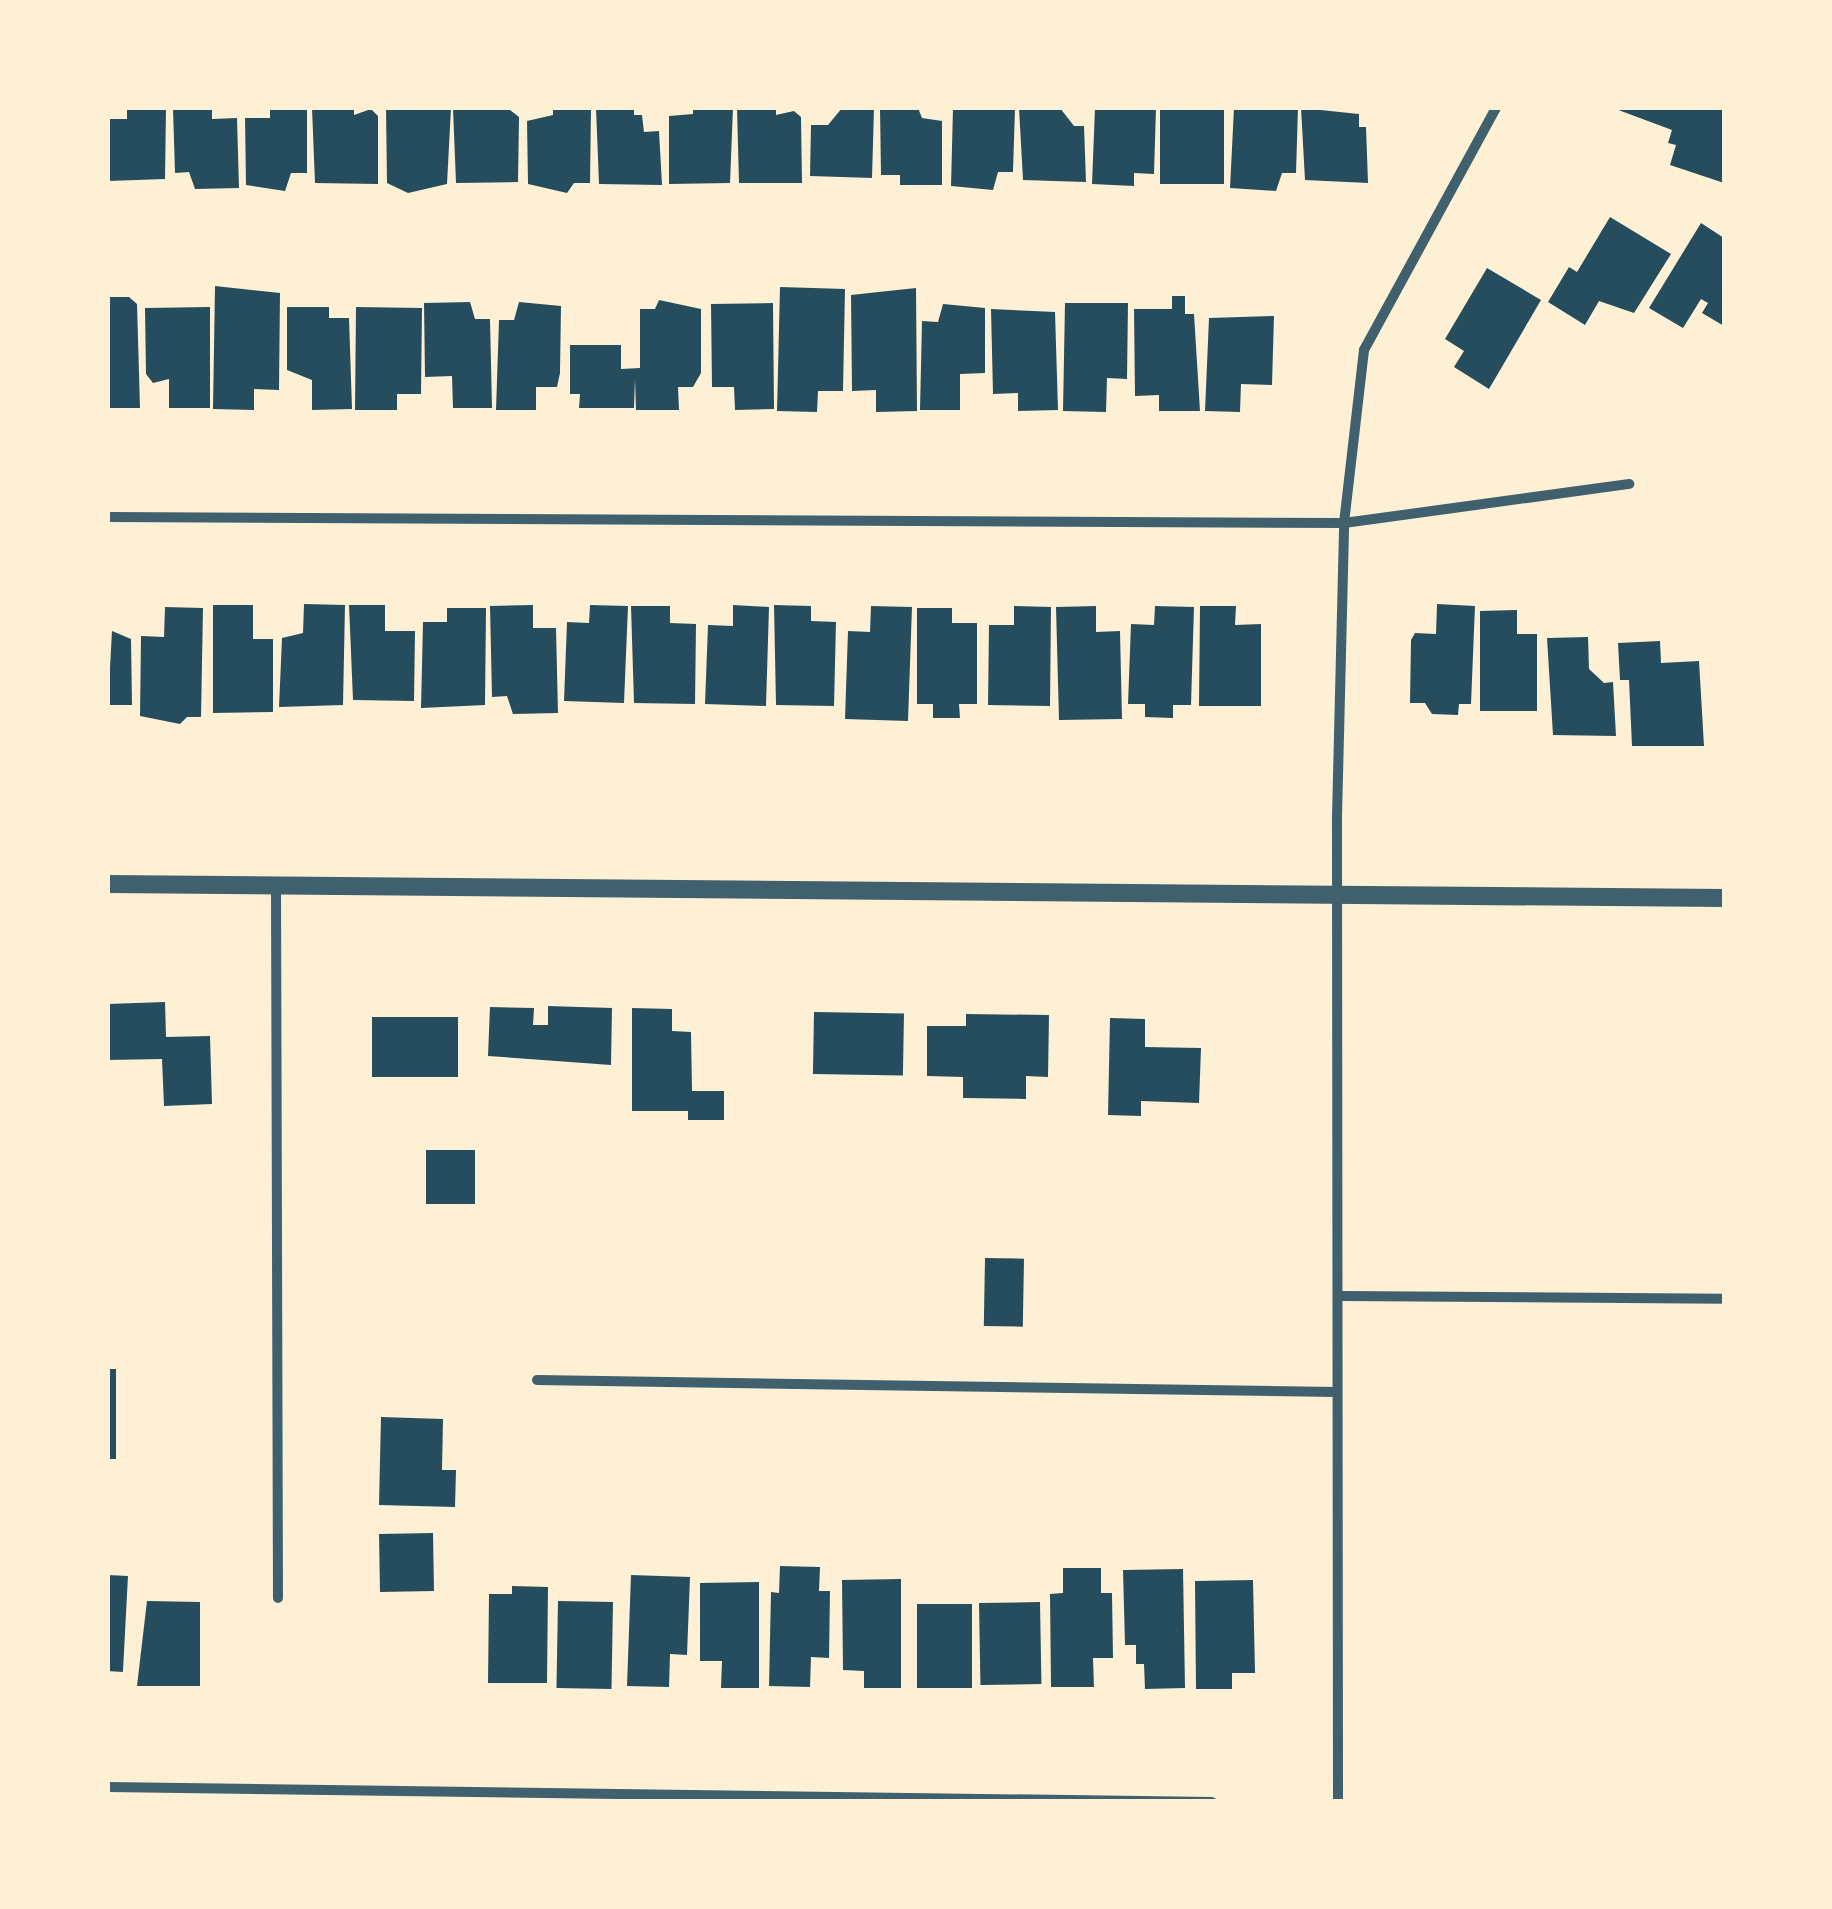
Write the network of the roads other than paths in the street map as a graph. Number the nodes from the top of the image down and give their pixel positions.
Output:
1 (1496, 108) edge
2 (1629, 484) dead end
3 (108, 517) edge
4 (1344, 524) junction
5 (108, 884) edge
6 (276, 884) junction
7 (1340, 895) junction
8 (1724, 898) edge
9 (1341, 1296) junction
10 (1724, 1299) edge
11 (537, 1380) dead end
12 (1336, 1392) junction
13 (278, 1598) dead end
14 (108, 1787) edge
15 (1212, 1802) edge
16 (1338, 1802) edge

1 - 4 street
2 - 4 street
3 - 4 street
4 - 7 street
5 - 6 street
6 - 7 street
6 - 13 street
7 - 8 street
7 - 9 street
9 - 10 street
9 - 12 street
11 - 12 street
12 - 16 street
14 - 15 street

